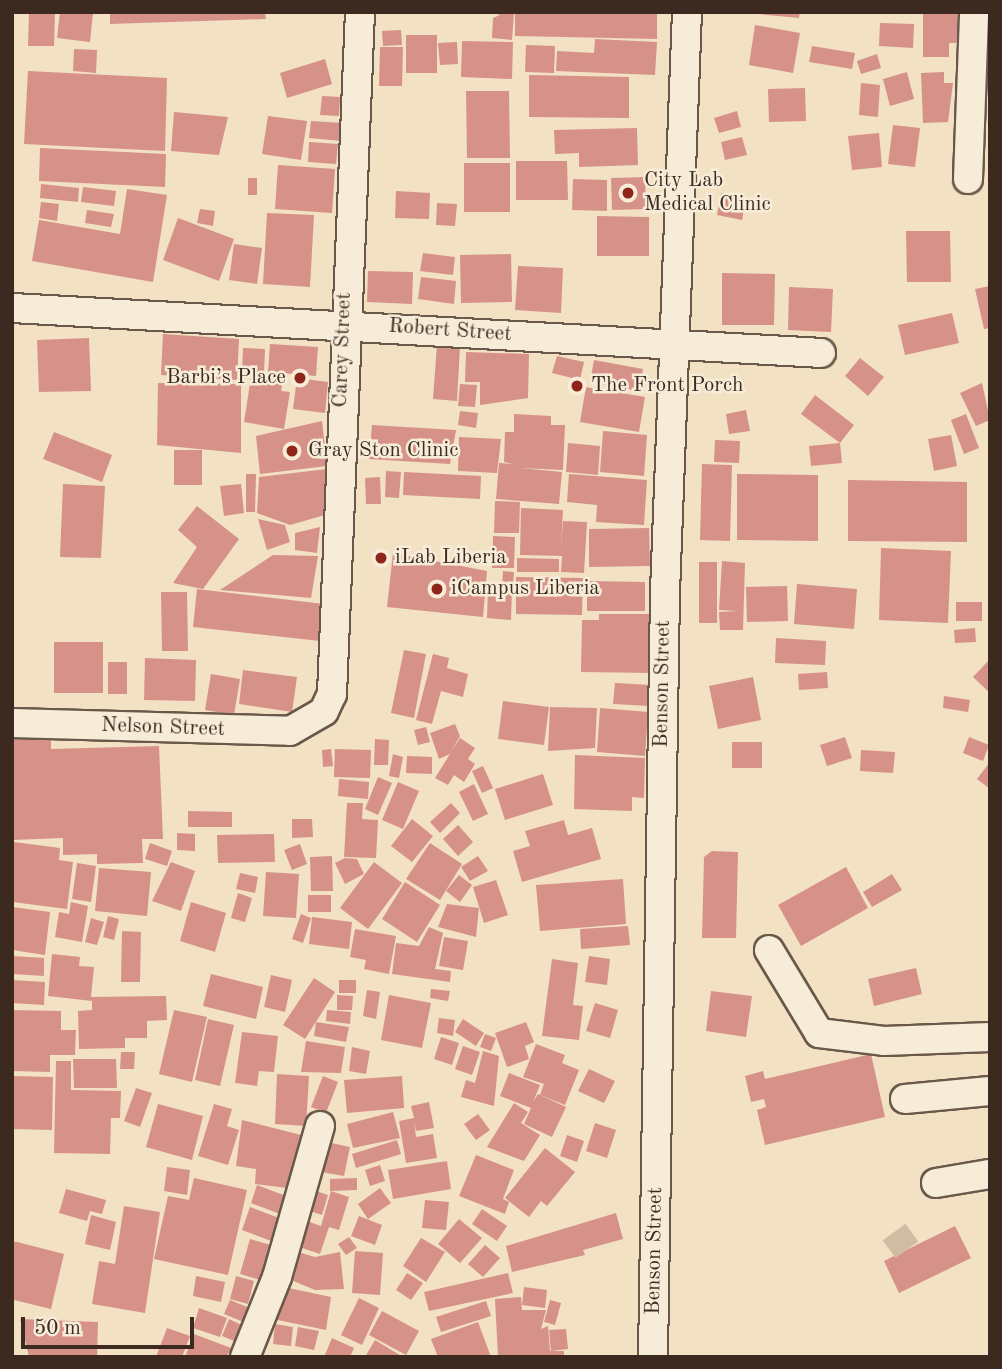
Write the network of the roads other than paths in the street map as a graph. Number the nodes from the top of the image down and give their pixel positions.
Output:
1 (360, 12) edge
2 (687, 12) edge
3 (974, 12) edge
4 (968, 179) dead end
5 (12, 309) edge
6 (344, 324) junction
7 (679, 346) junction
8 (821, 353) dead end
9 (12, 723) edge
10 (312, 723) joint
11 (769, 950) dead end
12 (990, 1037) edge
13 (990, 1091) edge
14 (905, 1099) dead end
15 (320, 1125) dead end
16 (990, 1174) edge
17 (936, 1184) dead end
18 (245, 1357) edge
19 (653, 1357) edge

1 - 6 street, Carey Street
2 - 7 street, Benson Street
3 - 4 street
5 - 6 street, Robert Street
6 - 7 street, Robert Street
6 - 10 street, Carey Street
7 - 8 street, Robert Street
7 - 19 street, Benson Street
9 - 10 street, Nelson Street
11 - 12 street
13 - 14 street
15 - 18 street
16 - 17 street

